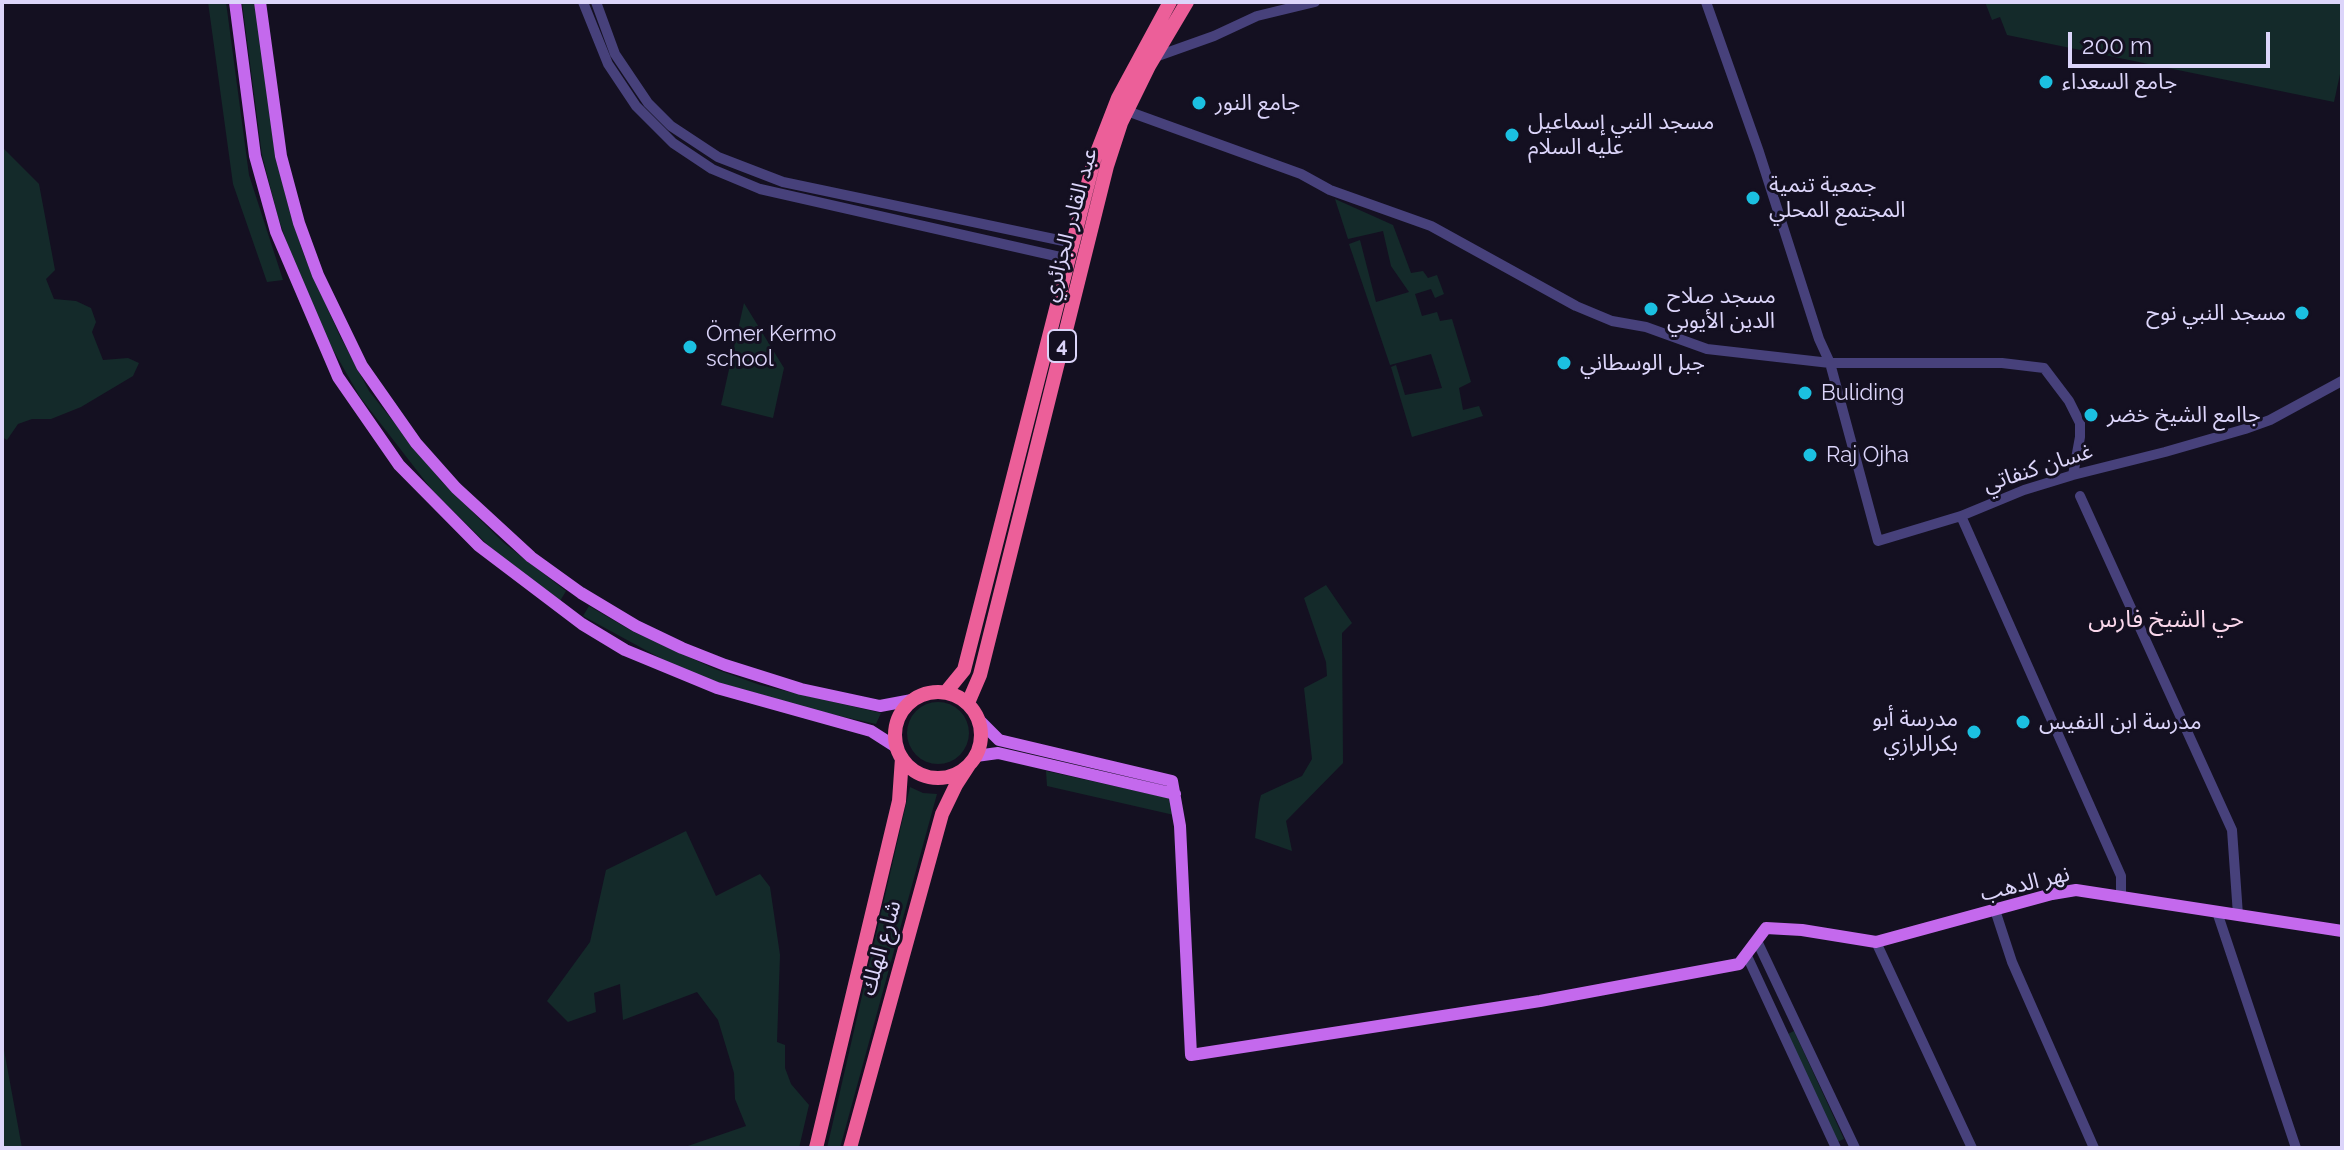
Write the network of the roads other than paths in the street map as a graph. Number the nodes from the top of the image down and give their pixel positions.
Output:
1 (235, 2) edge
2 (260, 2) edge
3 (583, 2) edge
4 (596, 2) edge
5 (1170, 2) edge
6 (1187, 2) edge
7 (1315, 2) edge
8 (1706, 2) edge
9 (1154, 57) junction
10 (1127, 111) junction
11 (1073, 243) junction
12 (1069, 259) junction
13 (1830, 363) junction
14 (2342, 381) edge
15 (2073, 475) junction
16 (2080, 496) dead end
17 (1961, 516) junction
18 (946, 692) junction
19 (912, 700) junction
20 (968, 703) junction
21 (980, 721) junction
22 (899, 752) junction
23 (973, 761) junction
24 (1174, 788) junction
25 (2121, 896) junction
26 (1995, 910) junction
27 (2217, 912) junction
28 (2238, 915) junction
29 (2342, 931) edge
30 (1757, 941) junction
31 (1876, 942) junction
32 (1747, 956) junction
33 (1796, 1021) junction
34 (1780, 1028) junction
35 (1853, 1145) edge
36 (816, 1148) edge
37 (850, 1148) edge
38 (1836, 1148) edge
39 (1972, 1148) edge
40 (2094, 1148) edge
41 (2296, 1148) edge

1 - 22 main road
2 - 19 main road
3 - 12 street
4 - 11 street
5 - 11 highway, عبد القادر الجزائري / 4
6 - 9 highway, عبد القادر الجزائري / 4
7 - 9 street
8 - 13 street
9 - 10 highway, عبد القادر الجزائري / 4
10 - 13 street
10 - 20 highway, عبد القادر الجزائري / 4
11 - 12 highway, عبد القادر الجزائري / 4
12 - 18 highway, عبد القادر الجزائري / 4
13 - 15 street
13 - 17 street, غسان كنفاتي
14 - 15 street, غسان كنفاتي
15 - 17 street, غسان كنفاتي
16 - 28 street
17 - 25 street
18 - 19 highway
18 - 20 highway
19 - 22 highway
20 - 21 highway
21 - 23 highway
21 - 24 main road
22 - 23 highway
22 - 36 highway, شارع الهلك
23 - 24 main road
23 - 37 highway, شارع الهلك
24 - 32 main road
25 - 26 main road, نهر الدهب
25 - 27 main road, نهر الدهب
26 - 31 main road, نهر الدهب
26 - 40 street
27 - 28 main road, نهر الدهب
27 - 41 street
28 - 29 main road, نهر الدهب
30 - 31 main road, نهر الدهب
30 - 32 main road
30 - 33 street
31 - 39 street
32 - 34 street
33 - 34 street
33 - 35 street
34 - 38 street
35 - 38 street

